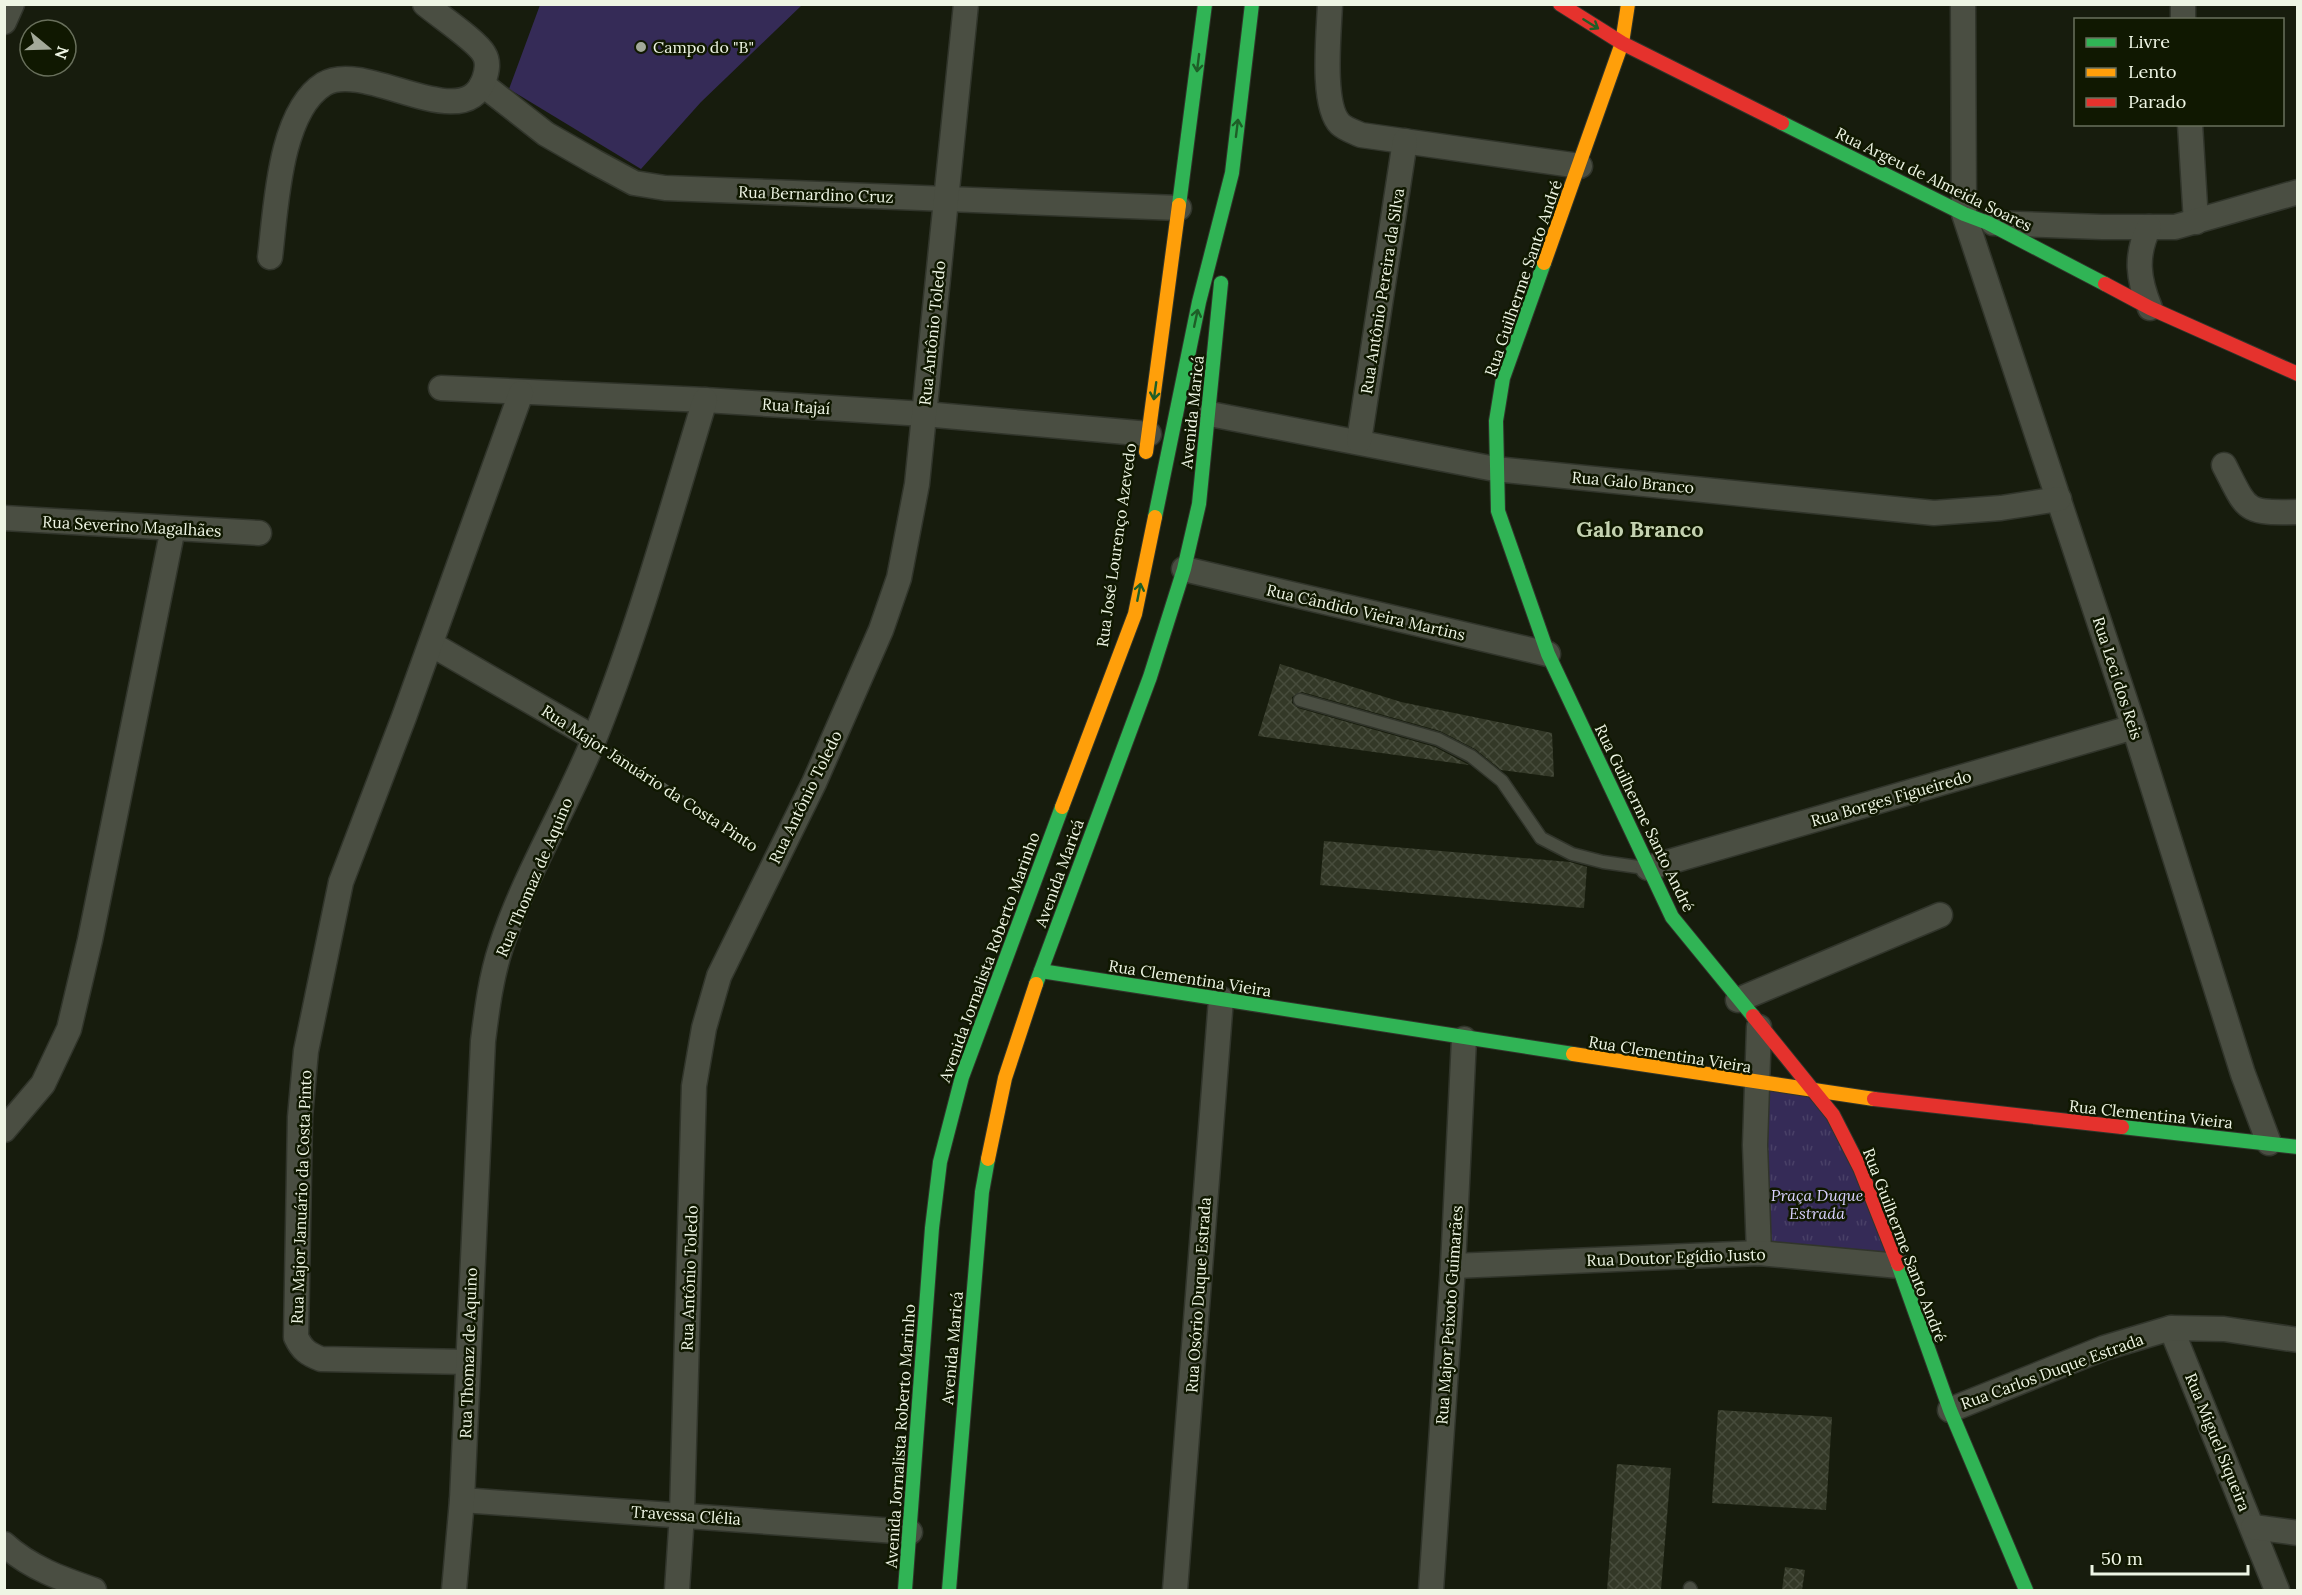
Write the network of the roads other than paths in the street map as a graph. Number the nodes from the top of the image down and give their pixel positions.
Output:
1 (12, 4) edge
2 (425, 4) edge
3 (966, 4) edge
4 (1205, 4) edge
5 (1252, 4) edge
6 (1329, 4) edge
7 (1560, 4) edge
8 (1628, 4) edge
9 (1963, 4) edge
10 (4, 22) edge
11 (1622, 43) junction
12 (482, 84) junction
13 (2190, 126) edge
14 (1405, 141) junction
15 (1580, 166) junction
16 (1232, 173) junction
17 (2298, 192) edge
18 (946, 198) junction
19 (1179, 208) junction
20 (1964, 214) junction
21 (2196, 222) junction
22 (1988, 223) junction
23 (2149, 227) junction
24 (270, 257) dead end
25 (2150, 308) junction
26 (2298, 374) edge
27 (441, 388) dead end
28 (521, 393) junction
29 (705, 400) junction
30 (924, 414) junction
31 (1210, 414) junction
32 (1149, 434) junction
33 (1359, 441) junction
34 (2224, 465) dead end
35 (1144, 468) dead end
36 (1495, 469) junction
37 (2059, 499) junction
38 (2298, 512) edge
39 (4, 518) edge
40 (173, 528) junction
41 (259, 533) dead end
42 (1184, 569) junction
43 (1123, 601) dead end
44 (431, 644) junction
45 (1548, 654) junction
46 (1115, 667) junction
47 (1300, 700) dead end
48 (2134, 728) junction
49 (594, 738) junction
50 (1648, 868) junction
51 (1940, 915) dead end
52 (1041, 970) junction
53 (1221, 999) junction
54 (1738, 1000) junction
55 (1759, 1027) junction
56 (1464, 1039) junction
57 (1756, 1084) junction
58 (1816, 1092) junction
59 (4, 1130) edge
60 (2269, 1143) junction
61 (2298, 1147) edge
62 (1760, 1253) junction
63 (1453, 1266) junction
64 (1899, 1266) junction
65 (2171, 1328) junction
66 (2298, 1340) edge
67 (468, 1362) junction
68 (1950, 1410) junction
69 (462, 1500) junction
70 (682, 1514) junction
71 (2253, 1527) junction
72 (910, 1532) junction
73 (2298, 1533) edge
74 (4, 1544) edge
75 (94, 1590) edge
76 (454, 1590) edge
77 (677, 1590) edge
78 (905, 1590) edge
79 (949, 1590) edge
80 (1176, 1590) edge
81 (1431, 1590) edge
82 (2026, 1590) edge
83 (2277, 1590) edge

1 - 10 street
2 - 12 street
3 - 18 street, Rua Antônio Toledo
4 -> 19 street, Rua José Lourenço Azevedo
16 -> 5 street, Rua José Lourenço Azevedo
6 - 14 street
7 -> 11 street, Rua Argeu de Almeida Soares
8 - 11 street, Rua Guilherme Santo André
9 - 20 street, Rua Leci dos Reis
11 - 15 street, Rua Guilherme Santo André
11 - 20 street, Rua Argeu de Almeida Soares
12 - 18 street, Rua Bernardino Cruz
12 - 24 street
13 - 21 street
14 - 15 street
14 - 33 street, Rua Antônio Pereira da Silva
15 - 36 street, Rua Guilherme Santo André
16 - 31 street, Avenida Maricá
46 -> 16 street, Rua José Lourenço Azevedo
17 - 21 street
18 - 19 street, Rua Bernardino Cruz
18 - 30 street, Rua Antônio Toledo
19 -> 32 street, Rua José Lourenço Azevedo
20 - 22 street, Rua Argeu de Almeida Soares
20 - 37 street, Rua Leci dos Reis
21 - 23 street
22 - 23 street
22 - 25 street, Rua Argeu de Almeida Soares
23 - 25 street
25 - 26 street, Rua Argeu de Almeida Soares
27 - 28 street, Rua Itajaí
28 - 29 street, Rua Itajaí
28 - 44 street, Rua Major Januário da Costa Pinto
29 - 30 street, Rua Itajaí
29 - 49 street, Rua Thomaz de Aquino
30 - 32 street, Rua Itajaí
30 - 70 street, Rua Antônio Toledo
31 - 33 street, Rua Galo Branco
31 - 42 street, Avenida Maricá
32 - 35 street, Rua José Lourenço Azevedo
33 - 36 street, Rua Galo Branco
34 - 38 street
36 - 37 street, Rua Galo Branco
36 - 45 street, Rua Guilherme Santo André
37 - 48 street, Rua Leci dos Reis
39 - 40 street, Rua Severino Magalhães
40 - 41 street, Rua Severino Magalhães
40 - 59 street
42 - 45 street, Rua Cândido Vieira Martins
42 - 52 street, Avenida Maricá
43 - 46 street, Rua José Lourenço Azevedo
44 - 49 street, Rua Major Januário da Costa Pinto
44 - 67 street, Rua Major Januário da Costa Pinto
45 - 50 street, Rua Guilherme Santo André
46 - 72 street, Avenida Jornalista Roberto Marinho
47 - 50 lane
48 - 50 street, Rua Borges Figueiredo
48 - 60 street, Rua Leci dos Reis
49 - 67 street, Rua Thomaz de Aquino
50 - 54 street, Rua Guilherme Santo André
51 - 54 street
52 - 53 street, Rua Clementina Vieira
52 - 79 street, Avenida Maricá
53 - 56 street, Rua Clementina Vieira
53 - 80 street, Rua Osório Duque Estrada
54 - 55 street, Rua Guilherme Santo André
55 - 57 street
55 - 58 street, Rua Guilherme Santo André
56 - 57 street, Rua Clementina Vieira
56 - 63 street, Rua Major Peixoto Guimarães
57 - 58 street, Rua Clementina Vieira
57 - 62 street
58 - 60 street, Rua Clementina Vieira
58 - 64 street, Rua Guilherme Santo André
60 - 61 street, Rua Clementina Vieira
62 - 63 street, Rua Doutor Egídio Justo
62 - 64 street, Rua Doutor Egídio Justo
63 - 81 street, Rua Major Peixoto Guimarães
64 - 68 street, Rua Guilherme Santo André
65 - 66 street, Rua Carlos Duque Estrada
65 - 68 street, Rua Carlos Duque Estrada
65 - 71 street, Rua Miguel Siqueira
67 - 69 street, Rua Thomaz de Aquino
68 - 82 street, Rua Guilherme Santo André
69 - 70 street, Travessa Clélia
69 - 76 street, Rua Thomaz de Aquino
70 - 72 street, Travessa Clélia
70 - 77 street, Rua Antônio Toledo
71 - 73 street
71 - 83 street, Rua Miguel Siqueira
72 - 78 street, Avenida Jornalista Roberto Marinho
74 - 75 street

